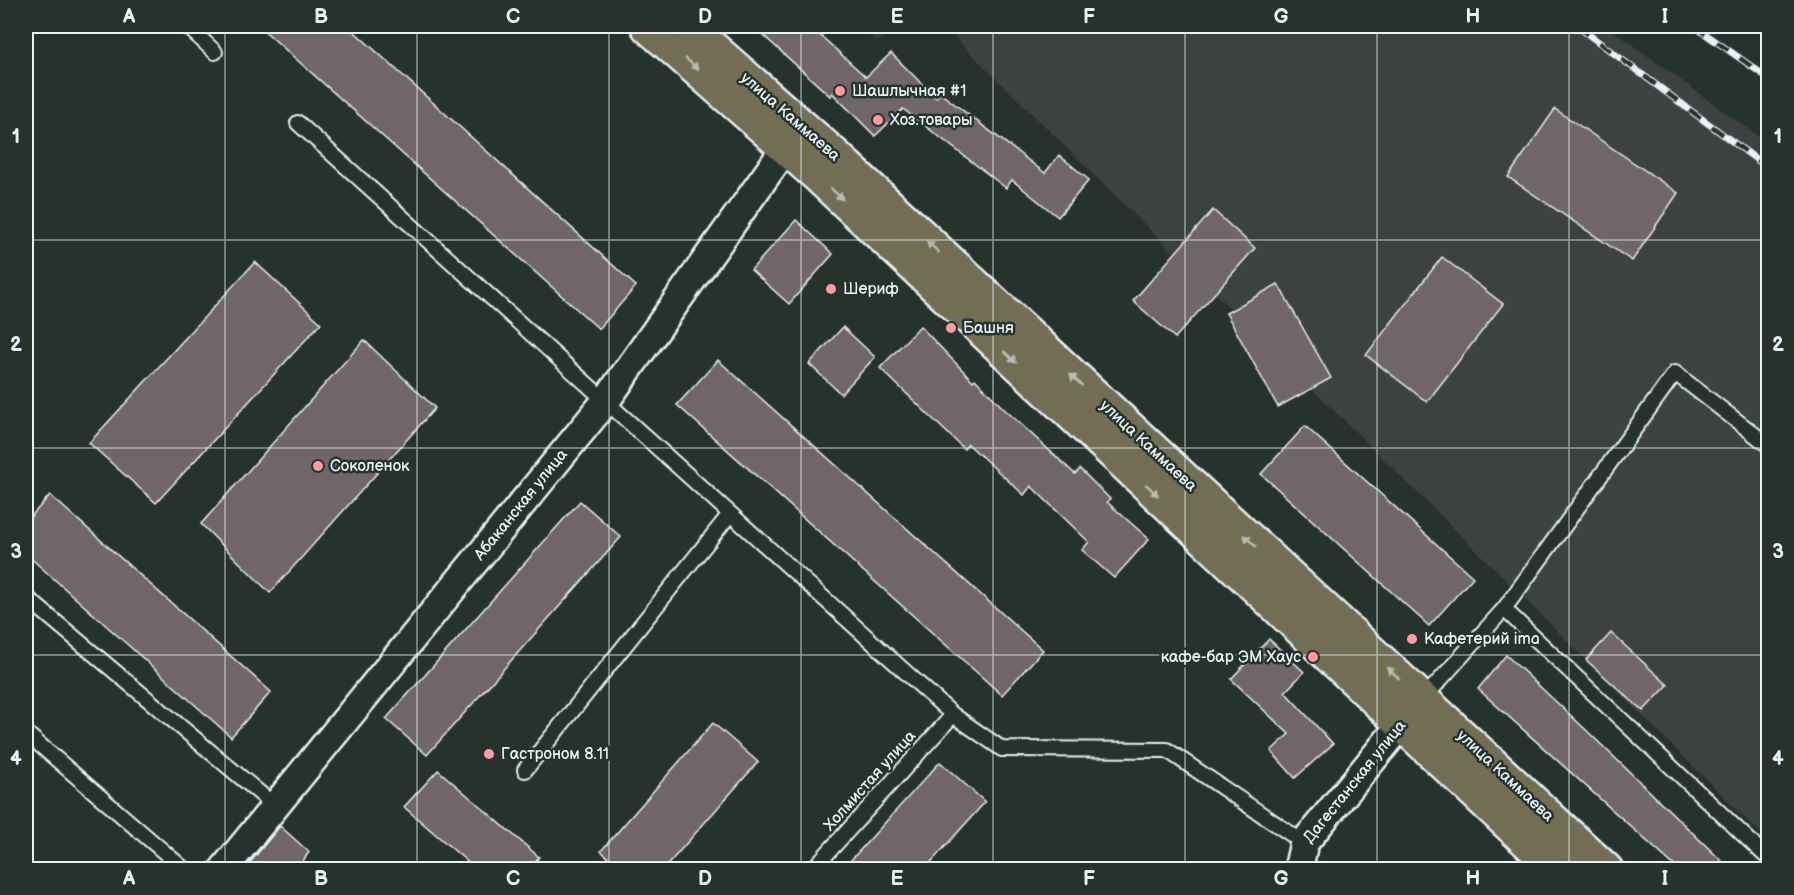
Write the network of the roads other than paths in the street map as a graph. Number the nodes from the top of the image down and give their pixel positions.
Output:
1 (188, 26) edge
2 (648, 26) edge
3 (687, 26) edge
4 (215, 52) dead end
5 (298, 123) dead end
6 (792, 137) junction
7 (605, 402) junction
8 (1768, 445) edge
9 (730, 514) junction
10 (26, 597) edge
11 (1504, 609) junction
12 (1412, 711) junction
13 (953, 715) junction
14 (26, 733) edge
15 (525, 770) dead end
16 (275, 806) junction
17 (1304, 843) junction
18 (1768, 858) edge
19 (185, 870) edge
20 (223, 870) edge
21 (812, 870) edge
22 (1298, 870) edge
23 (1558, 870) edge
24 (1606, 870) edge

1 - 4 lane
2 -> 6 main road, улица Каммаева
3 - 6 main road, улица Каммаева
5 - 7 lane
6 - 7 street, Абаканская улица
6 - 12 main road, улица Каммаева
7 - 9 lane
7 - 16 street, Абаканская улица
8 - 11 lane
9 - 13 lane
9 - 15 lane
10 - 16 lane
11 - 12 lane
11 - 18 lane
12 - 17 street, Дагестанская улица
12 - 23 main road, улица Каммаева
12 - 24 main road, улица Каммаева
13 - 17 lane
13 - 21 lane, Холмистая улица
14 - 19 lane
16 - 20 street, Абаканская улица
17 - 22 street, Дагестанская улица

